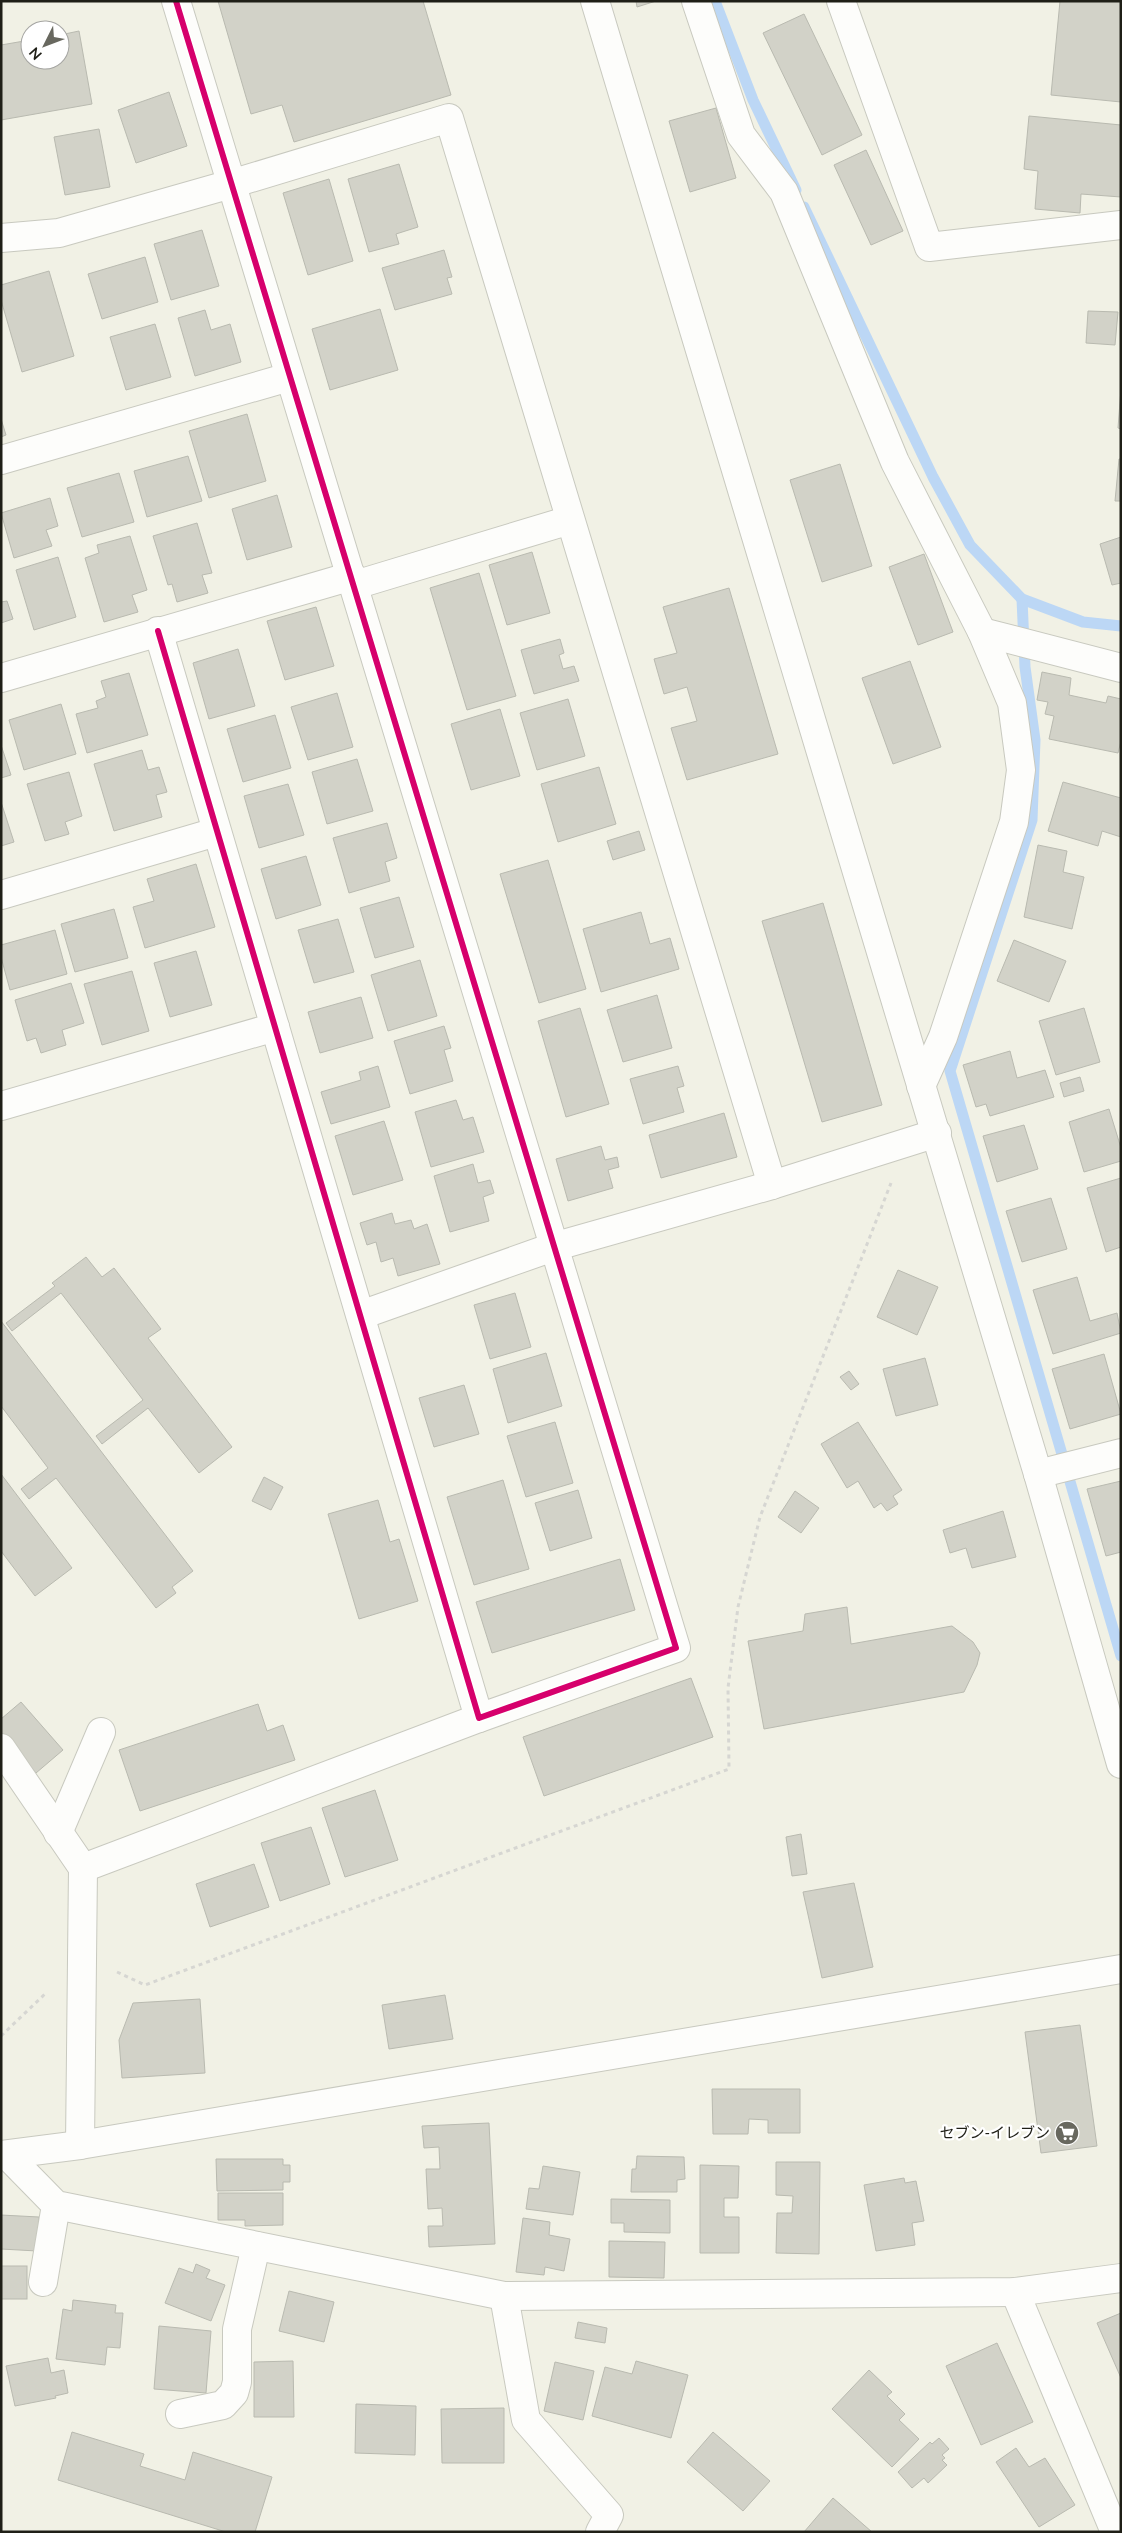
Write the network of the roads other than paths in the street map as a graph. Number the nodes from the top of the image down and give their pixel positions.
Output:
1 (176, 1) edge
2 (595, 1) edge
3 (696, 1) edge
4 (841, 1) edge
5 (231, 184) junction
6 (1121, 225) edge
7 (1, 238) edge
8 (289, 377) junction
9 (1, 460) edge
10 (570, 520) junction
11 (353, 580) junction
12 (158, 631) junction
13 (982, 632) junction
14 (1121, 668) edge
15 (1, 678) edge
16 (216, 832) junction
17 (1, 895) edge
18 (275, 1027) junction
19 (921, 1086) junction
20 (1, 1106) edge
21 (936, 1133) junction
22 (772, 1185) junction
23 (553, 1247) junction
24 (361, 1315) junction
25 (1110, 1456) edge
26 (1043, 1473) junction
27 (479, 1718) junction
28 (101, 1732) dead end
29 (1, 1748) edge
30 (1121, 1764) edge
31 (58, 1833) junction
32 (82, 1868) junction
33 (1121, 1969) edge
34 (80, 2145) junction
35 (4, 2155) edge
36 (56, 2205) junction
37 (256, 2246) junction
38 (1121, 2278) edge
39 (43, 2282) dead end
40 (1015, 2292) junction
41 (504, 2296) junction
42 (180, 2414) dead end
43 (600, 2532) edge
44 (1115, 2532) edge

1 - 5 street
2 - 19 street
3 - 13 street
4 - 6 street
5 - 7 street
5 - 8 street
5 - 10 street
8 - 9 street
8 - 11 street
10 - 11 street
10 - 22 street
11 - 12 street
11 - 23 street
12 - 15 street
12 - 16 street
13 - 14 street
13 - 19 street
16 - 17 street
16 - 18 street
18 - 20 street
18 - 24 street
19 - 21 street
21 - 22 street
21 - 26 street
22 - 23 street
23 - 24 street
23 - 27 street
24 - 27 street
25 - 26 street
26 - 30 street
27 - 32 street
28 - 31 street
29 - 31 street
31 - 32 street
32 - 34 street
33 - 34 street
34 - 35 street
35 - 36 street
36 - 37 street
36 - 39 street
37 - 41 street
37 - 42 street
38 - 40 street
40 - 41 street
40 - 44 street
41 - 43 street

